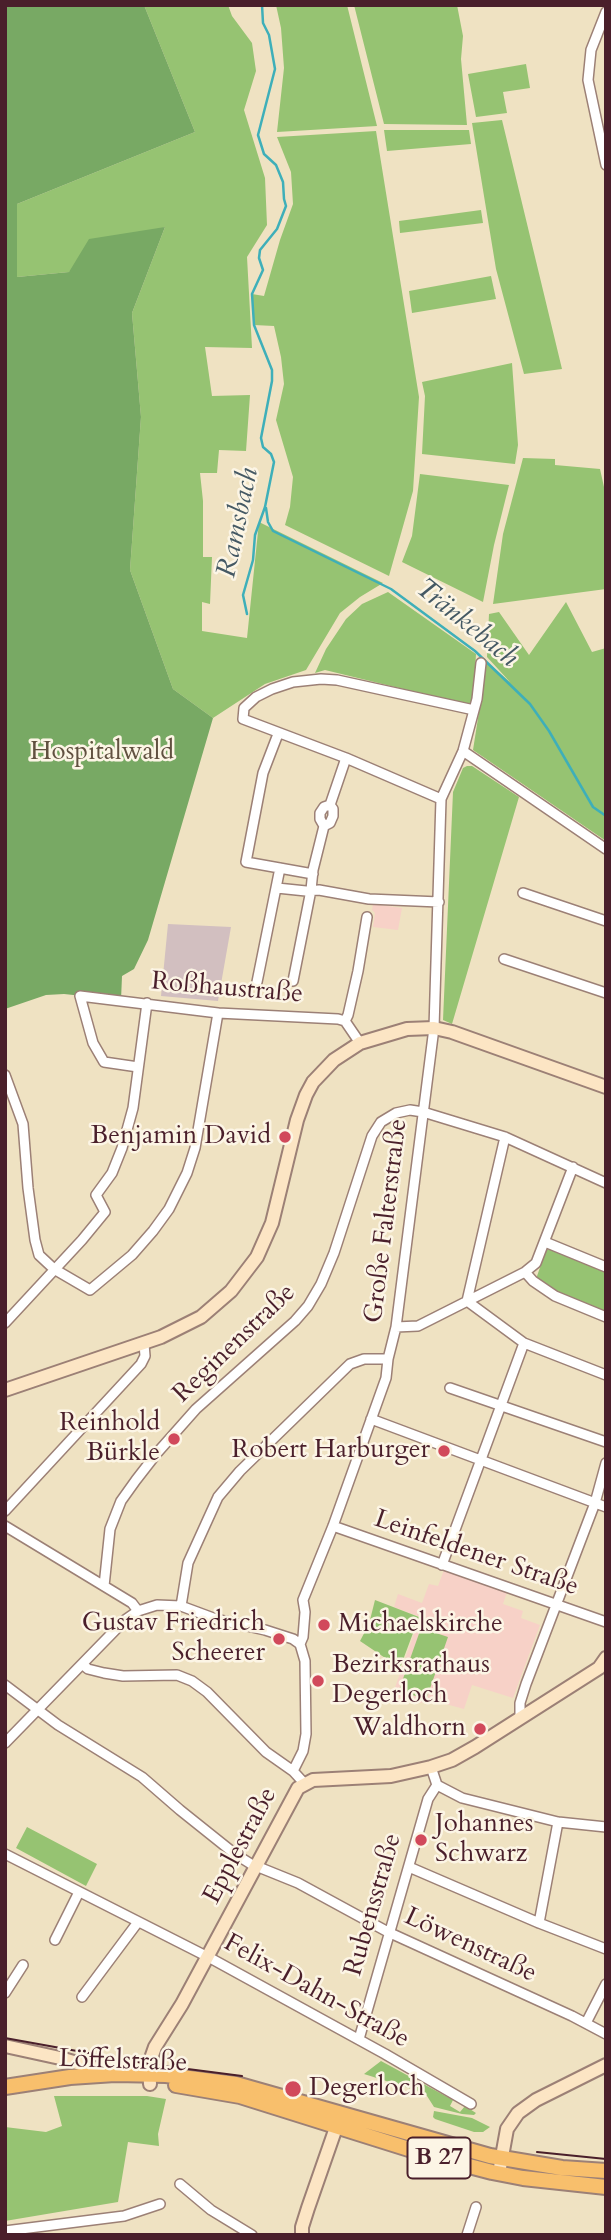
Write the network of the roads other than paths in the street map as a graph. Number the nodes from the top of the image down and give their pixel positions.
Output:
1 (606, 12) edge
2 (606, 164) edge
3 (481, 663) dead end
4 (474, 710) junction
5 (278, 734) junction
6 (463, 751) junction
7 (346, 758) junction
8 (441, 799) junction
9 (606, 849) edge
10 (280, 868) junction
11 (313, 874) junction
12 (277, 888) junction
13 (312, 890) junction
14 (523, 893) dead end
15 (439, 902) junction
16 (367, 917) dead end
17 (606, 921) edge
18 (504, 959) dead end
19 (293, 981) dead end
20 (257, 982) dead end
21 (606, 993) edge
22 (148, 1003) junction
23 (218, 1013) junction
24 (345, 1021) junction
25 (434, 1028) junction
26 (360, 1043) junction
27 (138, 1067) junction
28 (5, 1075) edge
29 (606, 1087) edge
30 (423, 1112) junction
31 (505, 1137) junction
32 (573, 1167) junction
33 (606, 1183) edge
34 (545, 1242) junction
35 (606, 1267) edge
36 (54, 1269) junction
37 (525, 1272) junction
38 (467, 1301) junction
39 (606, 1317) edge
40 (5, 1323) edge
41 (396, 1327) junction
42 (524, 1343) junction
43 (144, 1344) junction
44 (388, 1359) junction
45 (606, 1376) edge
46 (450, 1388) dead end
47 (5, 1390) edge
48 (500, 1405) junction
49 (371, 1419) junction
50 (606, 1443) edge
51 (480, 1459) junction
52 (606, 1464) edge
53 (594, 1503) junction
54 (606, 1507) edge
55 (5, 1511) edge
56 (5, 1526) edge
57 (333, 1526) junction
58 (442, 1565) junction
59 (104, 1586) junction
60 (555, 1604) junction
61 (181, 1606) junction
62 (138, 1611) junction
63 (606, 1622) edge
64 (300, 1644) junction
65 (82, 1664) junction
66 (604, 1664) edge
67 (5, 1685) edge
68 (37, 1710) junction
69 (520, 1717) junction
70 (5, 1743) edge
71 (430, 1767) junction
72 (293, 1771) junction
73 (304, 1783) junction
74 (437, 1785) junction
75 (558, 1822) junction
76 (606, 1827) edge
77 (5, 1854) edge
78 (256, 1866) junction
79 (409, 1867) junction
80 (79, 1892) junction
81 (138, 1922) junction
82 (539, 1923) junction
83 (388, 1932) junction
84 (55, 1940) dead end
85 (606, 1949) edge
86 (207, 1957) junction
87 (23, 1965) dead end
88 (606, 1984) edge
89 (5, 1993) edge
90 (82, 1997) dead end
91 (586, 2022) junction
92 (606, 2034) edge
93 (359, 2039) junction
94 (5, 2046) edge
95 (66, 2060) junction
96 (606, 2065) edge
97 (115, 2074) junction
98 (88, 2075) junction
99 (60, 2078) junction
100 (150, 2079) junction
101 (38, 2082) junction
102 (102, 2084) junction
103 (5, 2087) edge
104 (471, 2104) dead end
105 (339, 2120) junction
106 (500, 2166) junction
107 (606, 2171) edge
108 (180, 2184) dead end
109 (606, 2187) edge
110 (160, 2204) dead end
111 (476, 2207) dead end
112 (5, 2231) edge
113 (252, 2235) edge
114 (302, 2235) edge
115 (467, 2235) edge

1 - 2 street
3 - 4 street, Große Falterstraße
4 - 5 street
4 - 6 street, Große Falterstraße
5 - 7 street
5 - 10 street
6 - 8 street, Große Falterstraße
6 - 9 street
7 - 8 street
7 - 11 street
8 - 15 street, Große Falterstraße
10 - 11 street
10 - 12 street
11 - 13 street
12 - 13 street
12 - 20 street
13 - 15 street
13 - 19 street
14 - 17 street
15 - 25 street, Große Falterstraße
16 - 24 street
18 - 21 street
22 - 23 street, Roßhaustraße
22 - 27 street
22 - 27 street, Roßhaustraße
23 - 24 street, Roßhaustraße
23 - 36 street
24 - 26 street
25 - 26 street
25 - 29 street
25 - 30 street, Große Falterstraße
26 - 43 street
27 - 36 street
28 - 36 street
30 - 31 street
30 - 41 street, Große Falterstraße
30 - 59 street, Reginenstraße
31 - 32 street
31 - 38 street
32 - 33 street
32 - 34 street
34 - 35 street
34 - 37 street
36 - 40 street
37 - 38 street
37 - 39 street
38 - 41 street
38 - 42 street
41 - 44 street, Große Falterstraße
42 - 45 street
42 - 48 street
43 - 47 street
43 - 55 street
44 - 49 street, Große Falterstraße
44 - 61 street
46 - 48 street
48 - 50 street
48 - 51 street
49 - 51 street
49 - 57 street, Große Falterstraße
51 - 53 street
51 - 58 street
52 - 53 street
53 - 54 street
53 - 60 street
56 - 59 street
57 - 58 street, Leinfeldener Straße
57 - 64 street, Große Falterstraße
58 - 60 street, Leinfeldener Straße
59 - 62 street
60 - 63 street, Leinfeldener Straße
60 - 69 street
61 - 62 street
61 - 64 street
62 - 65 street
64 - 72 street, Große Falterstraße
65 - 68 street
65 - 72 street
66 - 69 street, Epplestraße
67 - 68 street, Löwenstraße
68 - 70 street
68 - 78 street, Löwenstraße
69 - 71 street, Epplestraße
71 - 73 street, Epplestraße
71 - 74 street
72 - 73 street
73 - 78 street, Epplestraße
74 - 75 street
74 - 79 street, Rubensstraße
75 - 76 street
75 - 82 street
77 - 80 street, Felix-Dahn-Straße
78 - 83 street, Löwenstraße
78 - 86 street, Epplestraße
79 - 82 street
79 - 83 street, Rubensstraße
80 - 81 street, Felix-Dahn-Straße
80 - 84 street
81 - 86 street, Felix-Dahn-Straße
81 - 90 street
82 - 85 street
83 - 91 street, Löwenstraße
83 - 93 street, Rubensstraße
86 - 93 street, Felix-Dahn-Straße
86 - 100 street, Epplestraße
87 - 89 street
88 - 91 street
91 - 92 street, Löwenstraße
93 - 104 street, Felix-Dahn-Straße
94 - 95 street
95 - 97 street
95 - 98 street
95 - 99 street
96 - 106 street
97 - 98 main road, Löffelstraße / B 27
97 - 100 main road, Löffelstraße / B 27
98 - 99 main road, Löffelstraße / B 27
98 - 102 street
99 - 101 main road, Löffelstraße / B 27
100 - 102 main road, Löffelstraße / B 27
100 - 105 main road, Löffelstraße / B 27
101 - 102 main road, Löffelstraße / B 27
101 - 103 main road, B 27
105 - 106 main road, Löffelstraße / B 27
105 - 114 street
106 - 107 main road, Löffelstraße / B 27
106 - 109 main road, Löffelstraße / B 27
108 - 113 street
110 - 112 street
111 - 115 street

